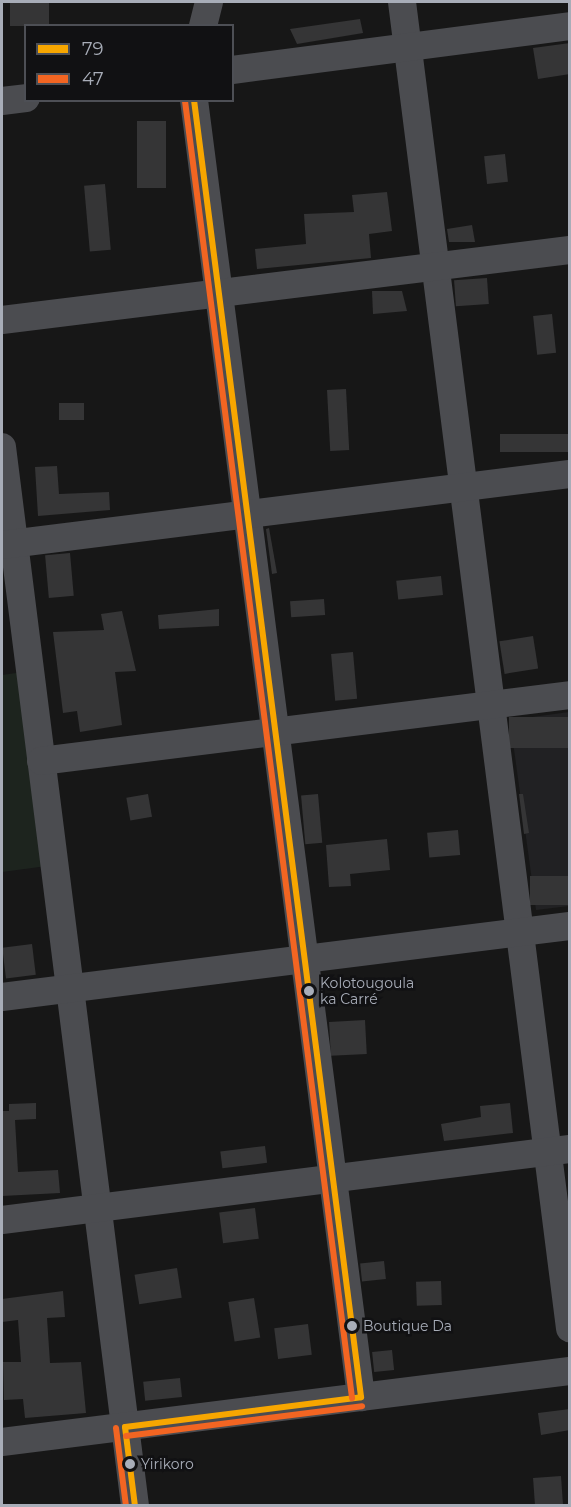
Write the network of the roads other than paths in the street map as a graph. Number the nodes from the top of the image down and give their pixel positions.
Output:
1 (209, 2) edge
2 (402, 2) edge
3 (204, 24) edge
4 (570, 26) edge
5 (408, 47) junction
6 (234, 70) edge
7 (24, 98) edge
8 (2, 101) edge
9 (194, 102) edge
10 (570, 250) edge
11 (436, 266) junction
12 (219, 293) junction
13 (2, 321) edge
14 (2, 447) edge
15 (570, 474) edge
16 (463, 488) junction
17 (248, 514) junction
18 (8, 545) edge
19 (570, 694) edge
20 (491, 704) junction
21 (275, 731) junction
22 (41, 761) junction
23 (570, 926) edge
24 (519, 932) junction
25 (305, 959) junction
26 (70, 988) junction
27 (2, 997) edge
28 (558, 1151) edge
29 (333, 1179) junction
30 (98, 1208) junction
31 (2, 1220) edge
32 (570, 1328) edge
33 (570, 1371) edge
34 (361, 1397) junction
35 (125, 1427) junction
36 (2, 1442) edge
37 (135, 1506) edge

1 - 3 street
2 - 5 street
4 - 5 street
5 - 6 street
5 - 11 street
7 - 8 street
9 - 12 street
10 - 11 street
11 - 12 street
11 - 16 street
12 - 13 street
12 - 17 street
14 - 18 street
15 - 16 street
16 - 17 street
16 - 20 street
17 - 18 street
17 - 21 street
18 - 22 street
19 - 20 street
20 - 21 street
20 - 24 street
21 - 22 street
21 - 25 street
22 - 26 street
23 - 24 street
24 - 25 street
24 - 28 street
25 - 26 street
25 - 29 street
26 - 27 street
26 - 30 street
28 - 29 street
28 - 32 street
29 - 30 street
29 - 34 street
30 - 31 street
30 - 35 street
33 - 34 street
34 - 35 street
35 - 36 street
35 - 37 street

